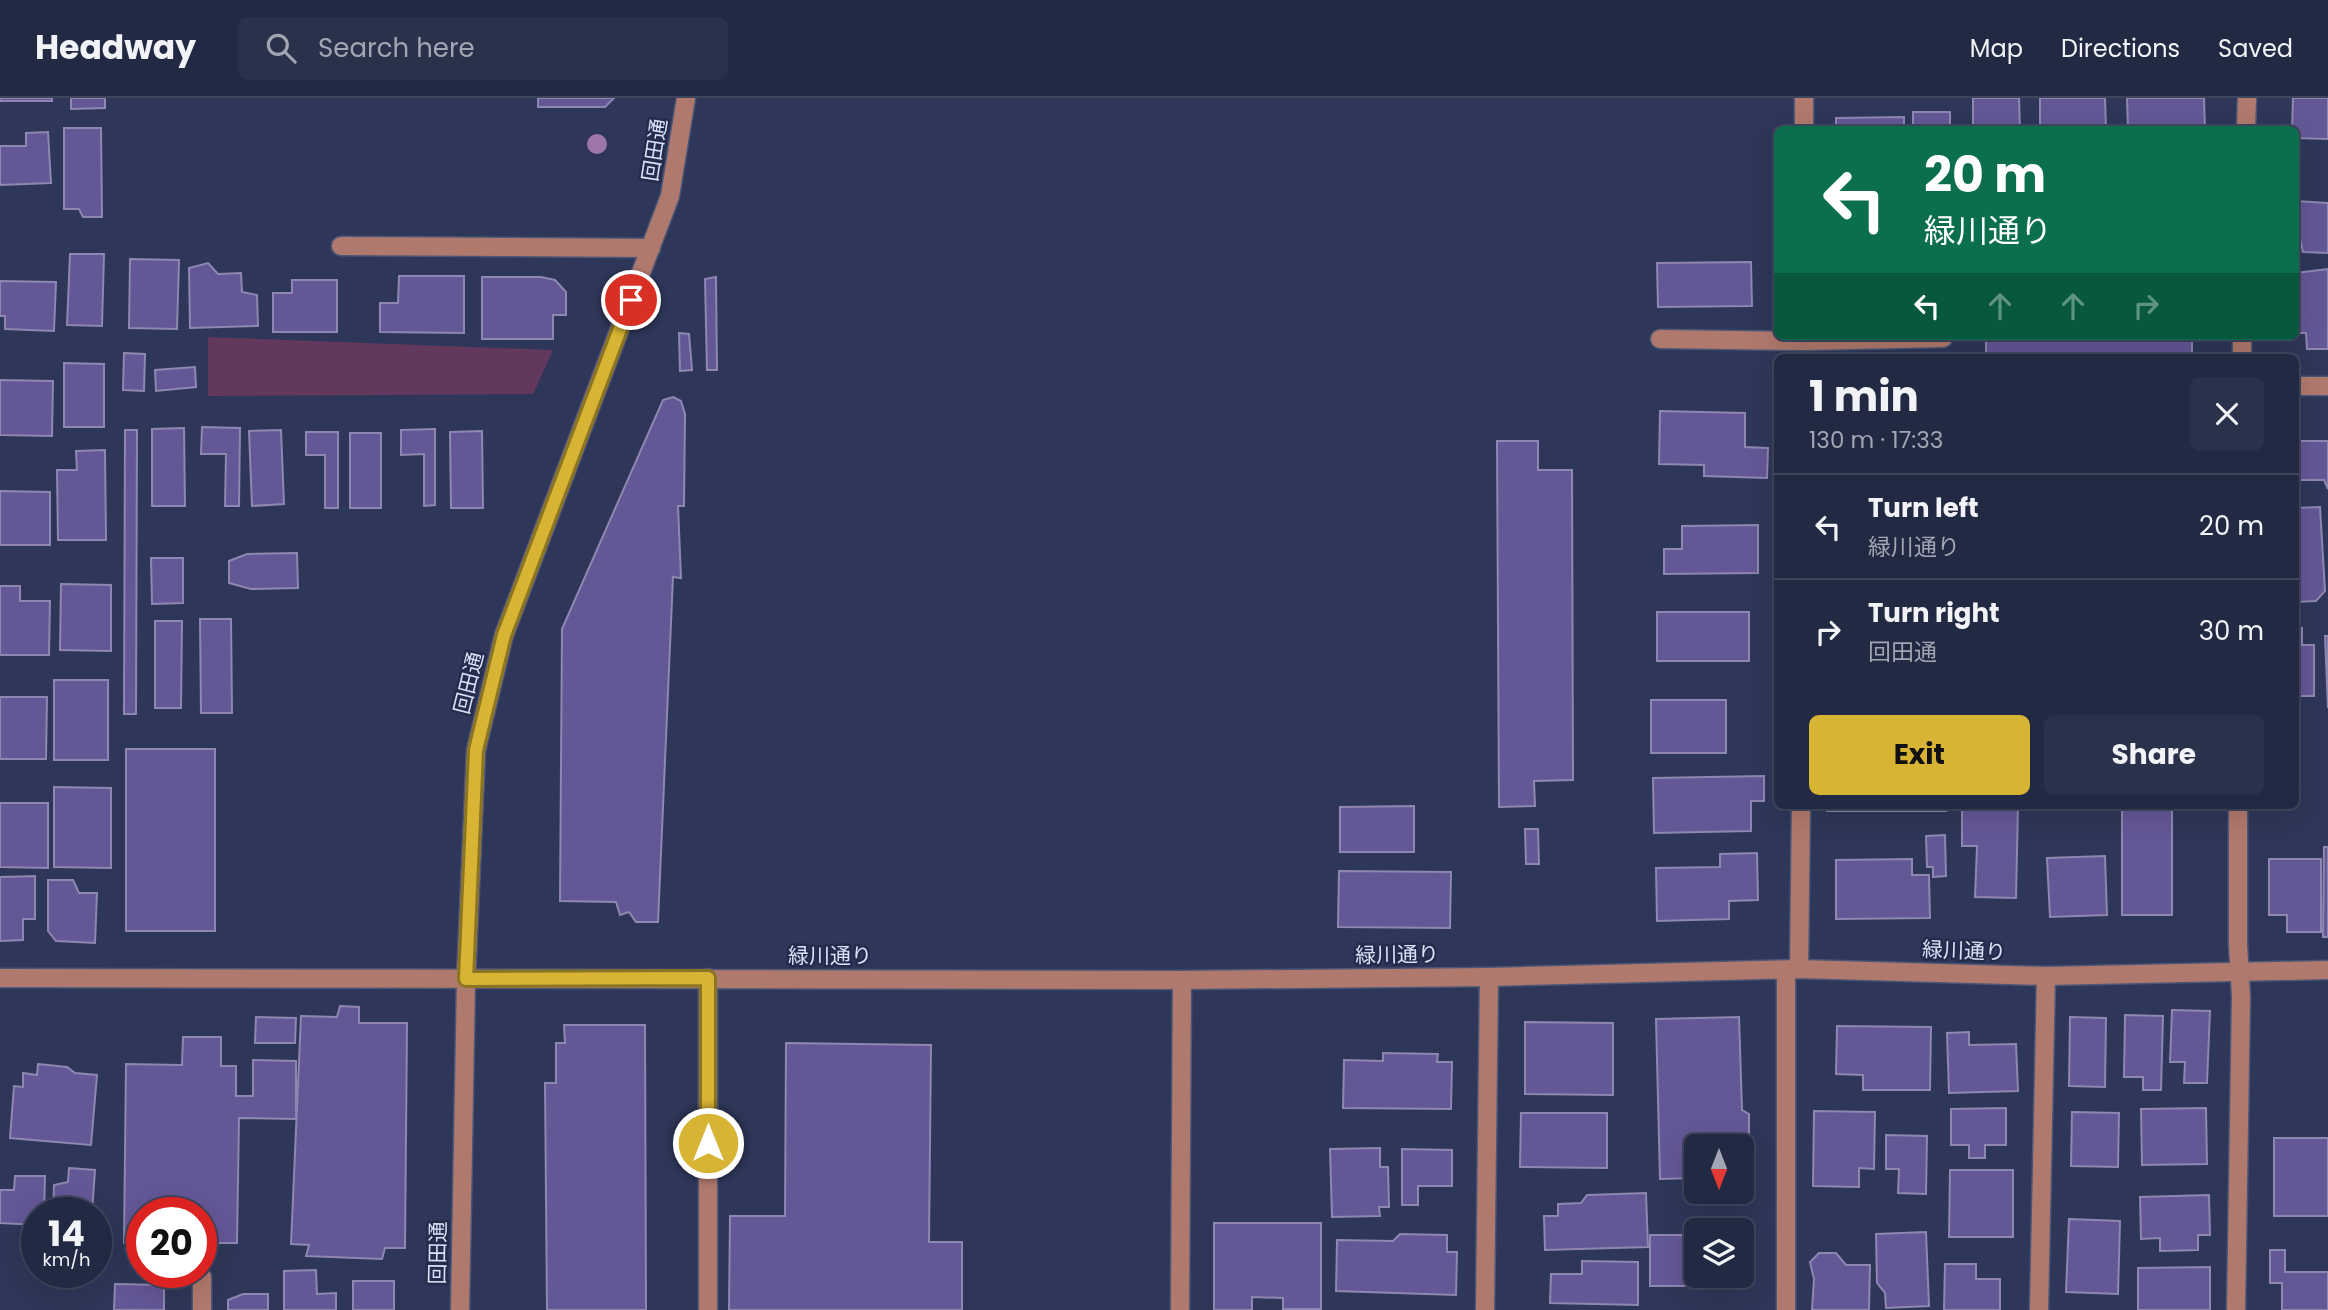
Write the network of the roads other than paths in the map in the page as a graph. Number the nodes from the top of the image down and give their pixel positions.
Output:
1 (686, 98) edge
2 (1804, 98) edge
3 (2247, 98) edge
4 (1804, 126) edge
5 (2246, 126) edge
6 (341, 246) dead end
7 (651, 248) junction
8 (1660, 339) dead end
9 (1904, 340) edge
10 (1805, 345) edge
11 (2299, 386) edge
12 (2328, 386) edge
13 (1801, 809) edge
14 (2238, 809) edge
15 (1792, 970) junction
16 (2328, 970) edge
17 (2240, 973) junction
18 (2046, 975) junction
19 (1489, 977) junction
20 (0, 978) edge
21 (708, 978) junction
22 (466, 979) junction
23 (1182, 980) junction
24 (202, 1288) edge
25 (202, 1310) edge
26 (460, 1310) edge
27 (708, 1310) edge
28 (1180, 1310) edge
29 (1485, 1310) edge
30 (1786, 1310) edge
31 (2039, 1310) edge
32 (2236, 1310) edge

1 - 7 street, 回田通
2 - 4 street
3 - 5 street
6 - 7 street
7 - 22 street, 回田通
8 - 10 street
9 - 10 street
11 - 12 street
13 - 15 street
14 - 17 street
15 - 18 street, 緑川通り
15 - 19 street, 緑川通り
15 - 30 street
16 - 17 street, 緑川通り
17 - 18 street, 緑川通り
17 - 32 street
18 - 31 street
19 - 23 street, 緑川通り
19 - 29 street
20 - 22 street, 緑川通り
21 - 22 street, 緑川通り
21 - 23 street, 緑川通り
21 - 27 street
22 - 26 street, 回田通
23 - 28 street
24 - 25 street

